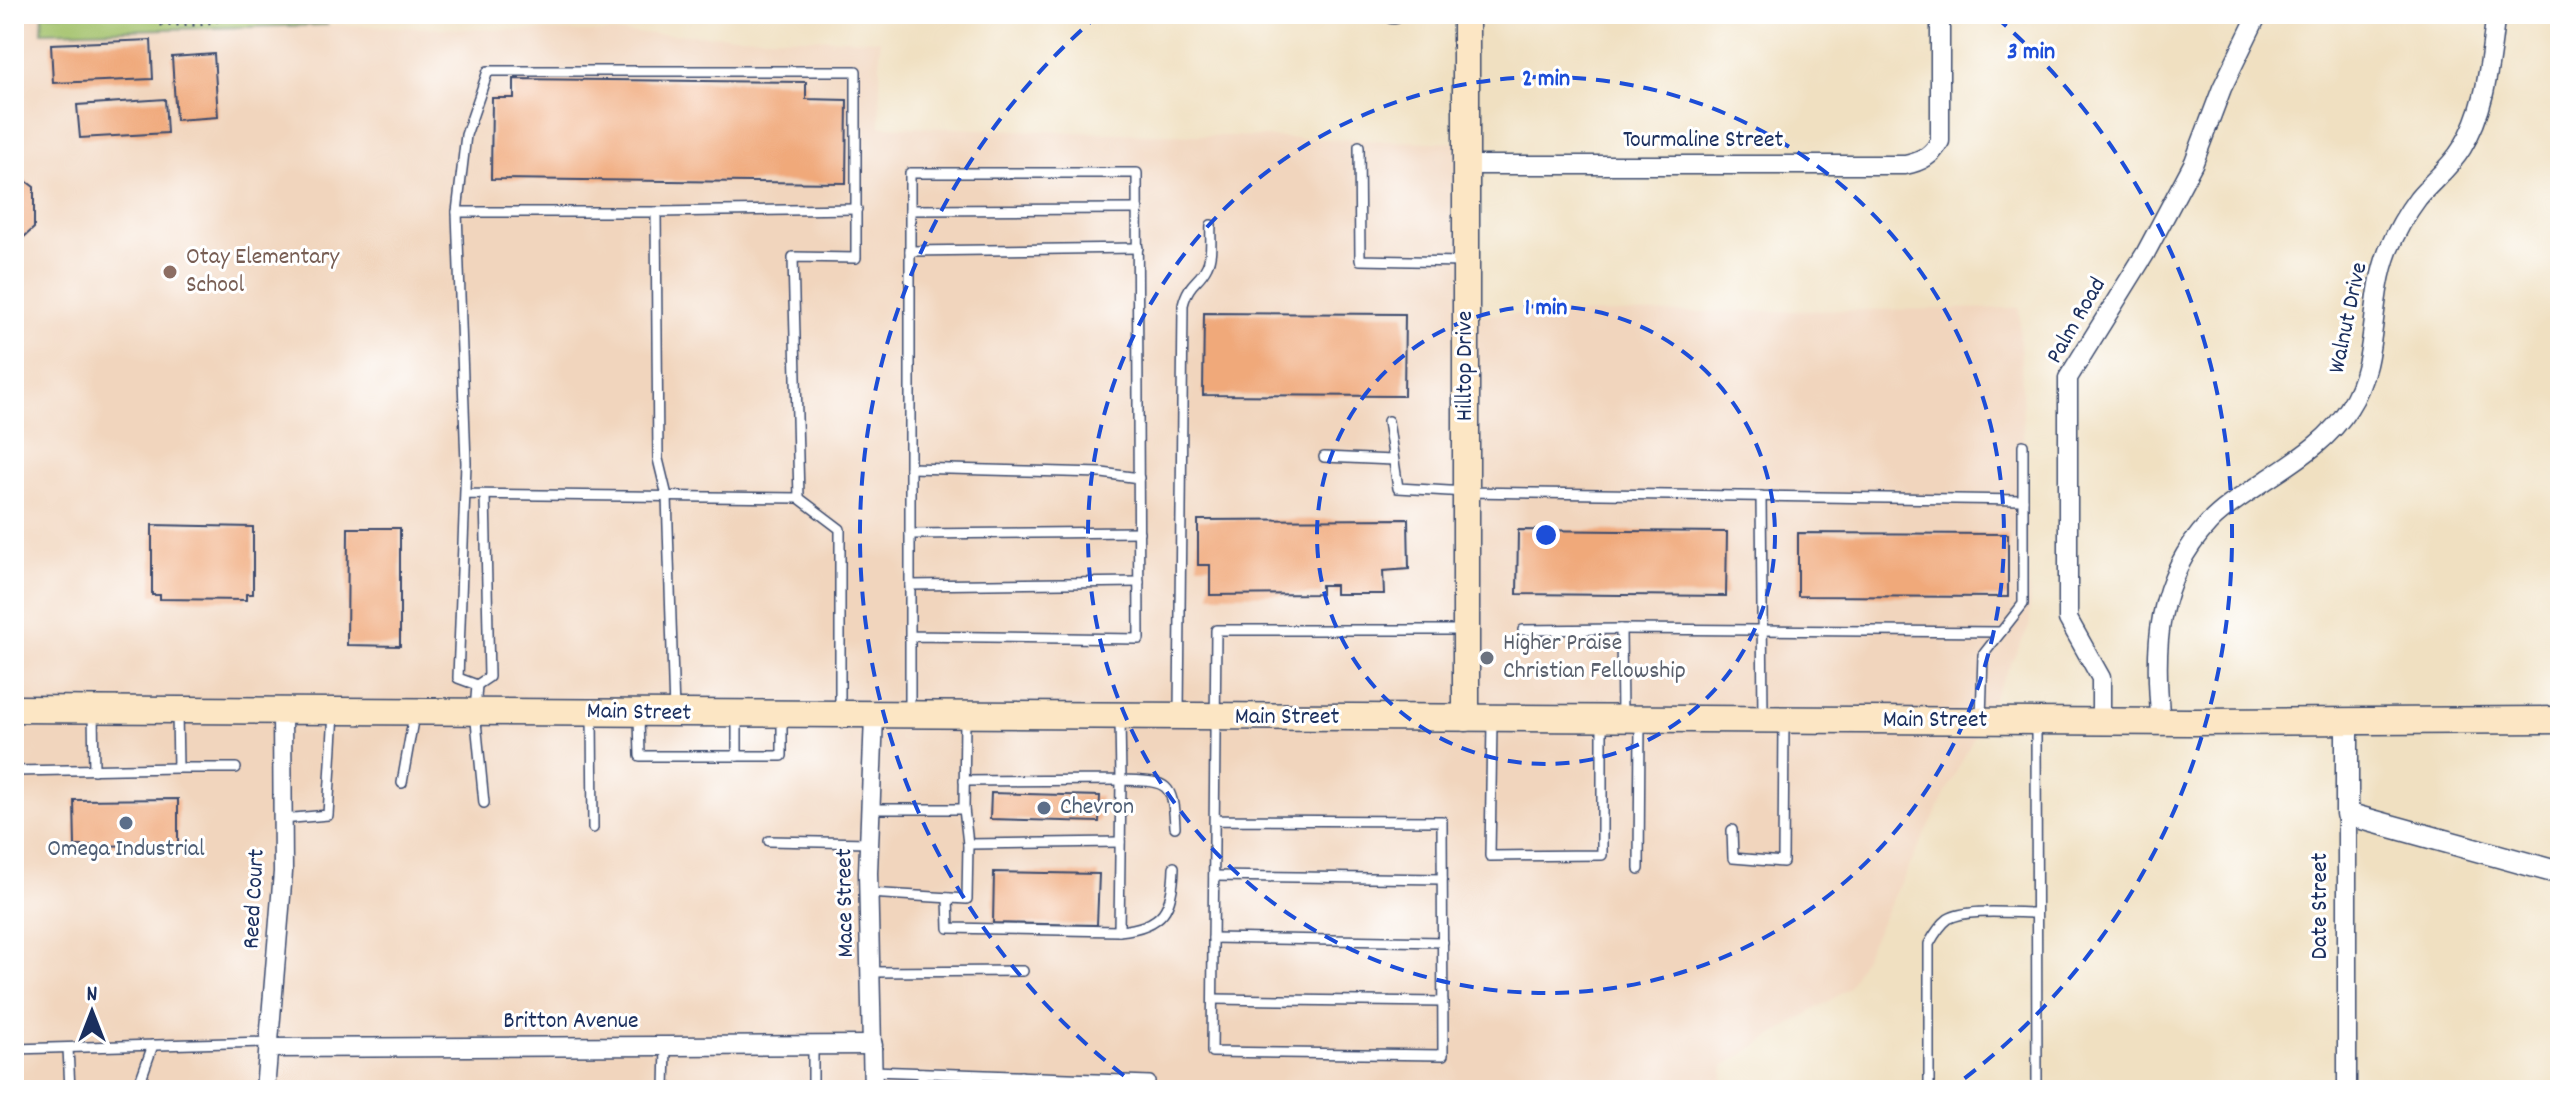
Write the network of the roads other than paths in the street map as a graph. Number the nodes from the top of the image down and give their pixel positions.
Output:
1 (1466, 14) edge
2 (1940, 14) edge
3 (2258, 14) edge
4 (2496, 14) edge
5 (1359, 146) dead end
6 (1466, 165) junction
7 (857, 209) junction
8 (1138, 209) junction
9 (910, 210) junction
10 (457, 212) junction
11 (656, 212) junction
12 (1211, 225) dead end
13 (1138, 248) junction
14 (910, 251) junction
15 (1466, 262) junction
16 (1388, 421) dead end
17 (2023, 445) dead end
18 (1324, 457) dead end
19 (1393, 460) junction
20 (910, 468) junction
21 (1139, 478) junction
22 (1466, 492) junction
23 (465, 494) junction
24 (485, 495) junction
25 (667, 496) junction
26 (1761, 496) junction
27 (799, 498) junction
28 (2023, 500) junction
29 (1139, 532) junction
30 (910, 534) junction
31 (1139, 582) junction
32 (910, 585) junction
33 (1621, 629) junction
34 (1466, 630) junction
35 (1523, 630) dead end
36 (1763, 631) junction
37 (2001, 632) junction
38 (910, 636) junction
39 (476, 698) junction
40 (14, 709) edge
41 (92, 709) junction
42 (177, 710) junction
43 (282, 711) junction
44 (334, 711) junction
45 (415, 711) junction
46 (592, 713) junction
47 (639, 713) junction
48 (674, 714) junction
49 (737, 714) junction
50 (782, 715) junction
51 (840, 715) junction
52 (874, 716) junction
53 (910, 716) junction
54 (965, 716) junction
55 (1120, 717) junction
56 (1179, 717) junction
57 (1215, 717) junction
58 (1479, 719) junction
59 (1621, 719) junction
60 (1774, 720) junction
61 (2560, 720) edge
62 (1981, 721) junction
63 (2036, 721) junction
64 (2101, 722) junction
65 (2161, 722) junction
66 (2347, 723) junction
67 (737, 756) junction
68 (178, 768) junction
69 (236, 768) dead end
70 (94, 770) junction
71 (14, 771) edge
72 (1121, 780) junction
73 (964, 781) junction
74 (402, 783) dead end
75 (484, 803) dead end
76 (870, 809) junction
77 (964, 809) junction
78 (2347, 814) junction
79 (282, 819) junction
80 (1215, 820) junction
81 (1175, 827) dead end
82 (593, 828) dead end
83 (1732, 830) dead end
84 (769, 841) dead end
85 (1120, 842) junction
86 (869, 843) junction
87 (968, 844) junction
88 (1174, 867) dead end
89 (1639, 869) dead end
90 (2560, 873) edge
91 (1214, 876) junction
92 (1442, 879) junction
93 (868, 893) junction
94 (948, 898) junction
95 (2036, 913) junction
96 (1119, 931) junction
97 (1213, 938) junction
98 (1443, 942) junction
99 (1023, 971) dead end
100 (871, 972) junction
101 (1213, 999) junction
102 (1443, 1002) junction
103 (153, 1045) junction
104 (269, 1045) junction
105 (813, 1045) junction
106 (873, 1045) junction
107 (666, 1046) junction
108 (68, 1048) junction
109 (14, 1049) edge
110 (922, 1073) junction
111 (1021, 1076) junction
112 (873, 1081) edge
113 (70, 1090) edge
114 (137, 1090) edge
115 (265, 1090) edge
116 (665, 1090) edge
117 (813, 1090) edge
118 (922, 1090) edge
119 (1023, 1090) edge
120 (1149, 1090) edge
121 (1929, 1090) edge
122 (2037, 1090) edge
123 (2347, 1090) edge

1 - 6 main road, Hilltop Drive
2 - 6 street, Tourmaline Street
3 - 64 street, Palm Road
4 - 65 street, Walnut Drive
5 - 15 lane
6 - 15 main road, Hilltop Drive
7 - 10 lane
7 - 11 lane
7 - 27 lane
8 - 9 lane
8 - 9 lane
8 - 13 lane
9 - 14 lane
10 - 11 lane
10 - 23 lane
11 - 25 lane
12 - 56 lane
13 - 14 lane
13 - 21 lane
14 - 20 lane
15 - 22 main road, Hilltop Drive
16 - 19 lane
17 - 28 lane
18 - 19 lane
19 - 22 lane
20 - 21 lane
20 - 30 lane
21 - 29 lane
22 - 26 lane
22 - 34 main road, Hilltop Drive
23 - 24 lane
23 - 39 lane
24 - 25 lane
24 - 39 lane
25 - 27 lane
25 - 48 lane
26 - 28 lane
26 - 36 lane
27 - 51 lane
28 - 37 lane
29 - 30 lane
29 - 31 lane
30 - 32 lane
31 - 32 lane
31 - 38 lane
32 - 38 lane
33 - 35 lane
33 - 36 lane
33 - 59 lane
34 - 57 lane
34 - 58 main road, Hilltop Drive
36 - 37 lane
36 - 60 lane
37 - 62 lane
38 - 53 lane
39 - 45 main road, Main Street
39 - 46 main road, Main Street
39 - 75 lane
40 - 41 main road, Main Street
41 - 42 main road, Main Street
41 - 70 lane
42 - 43 main road, Main Street
42 - 68 lane
43 - 44 main road, Main Street
43 - 79 street, Reed Court
44 - 45 main road, Main Street
44 - 79 lane
45 - 74 lane
46 - 47 main road, Main Street
46 - 82 lane
47 - 48 main road, Main Street
47 - 67 lane
48 - 49 main road, Main Street
49 - 50 main road, Main Street
49 - 67 lane
50 - 51 main road, Main Street
50 - 67 lane
51 - 52 main road, Main Street
52 - 53 main road, Main Street
52 - 76 street, Mace Street
53 - 54 main road, Main Street
54 - 55 main road, Main Street
54 - 73 lane
55 - 56 main road, Main Street
55 - 72 lane
56 - 57 main road, Main Street
57 - 58 main road, Main Street
57 - 80 lane
58 - 59 main road, Main Street
58 - 59 lane
59 - 60 main road, Main Street
59 - 89 lane
60 - 62 main road, Main Street
60 - 83 lane
61 - 66 main road, Main Street
62 - 63 main road, Main Street
63 - 64 main road, Main Street
63 - 95 lane
64 - 65 main road, Main Street
65 - 66 main road, Main Street
66 - 78 street, Date Street
68 - 69 lane
68 - 70 lane
70 - 71 lane
72 - 73 lane
72 - 81 lane
72 - 85 lane
73 - 77 lane
76 - 77 lane
76 - 86 street, Mace Street
77 - 87 lane
78 - 90 street
78 - 123 street, Date Street
79 - 104 street, Reed Court
80 - 91 lane
80 - 92 lane
84 - 86 lane
85 - 87 lane
85 - 96 lane
86 - 93 street, Mace Street
87 - 94 lane
88 - 96 lane
91 - 92 lane
91 - 97 lane
92 - 98 lane
93 - 94 lane
93 - 100 street, Mace Street
94 - 96 lane
95 - 121 lane
95 - 122 lane
97 - 98 lane
97 - 101 lane
98 - 102 lane
99 - 100 lane
100 - 106 street, Mace Street
101 - 102 lane
101 - 102 lane
103 - 104 lane
103 - 108 lane
103 - 114 lane
104 - 107 street, Britton Avenue
104 - 115 street, Reed Court
105 - 106 street, Britton Avenue
105 - 107 street, Britton Avenue
105 - 117 lane
106 - 112 street, Mace Street
107 - 116 lane
108 - 109 lane
108 - 113 lane
110 - 111 lane
110 - 112 lane
110 - 118 lane
111 - 119 lane
111 - 120 lane

